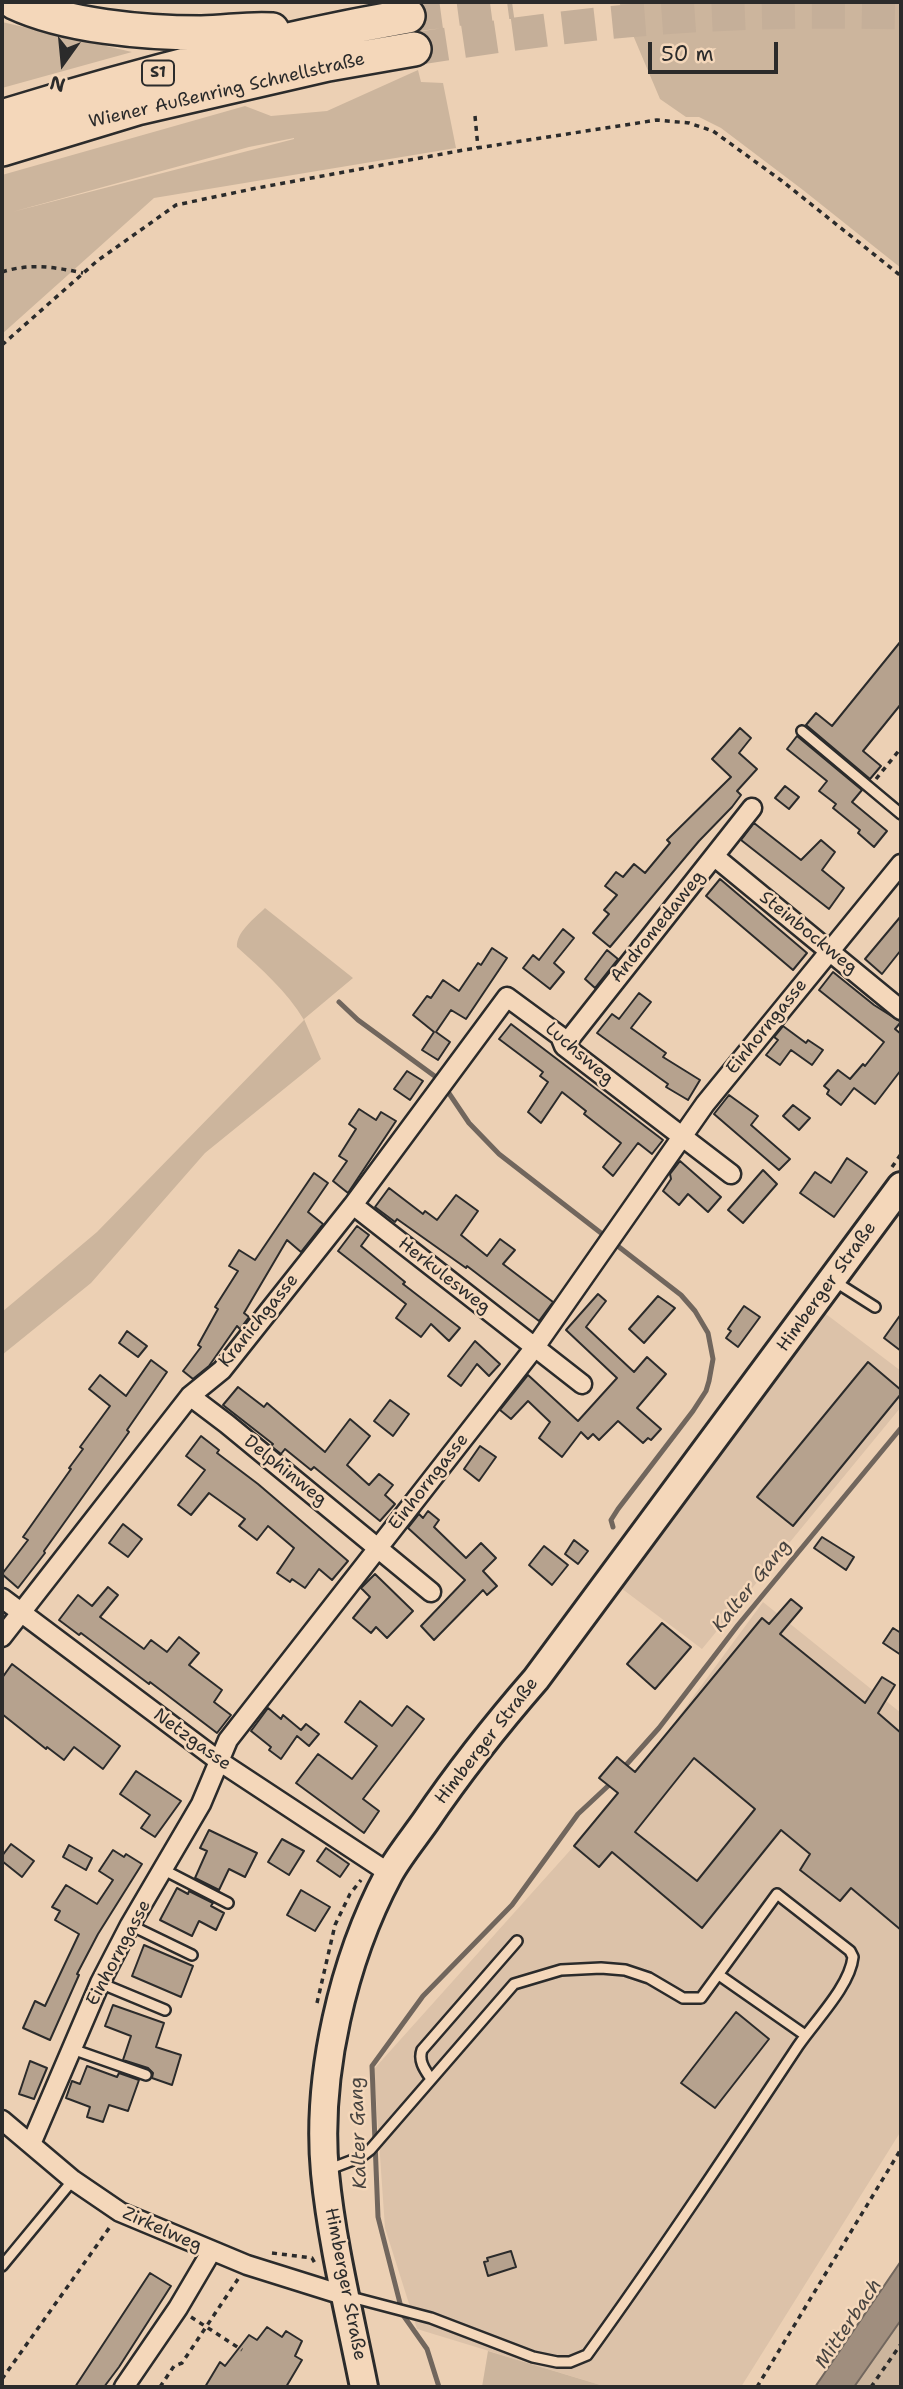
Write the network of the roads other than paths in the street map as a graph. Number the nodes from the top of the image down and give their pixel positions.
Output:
1 (14, 2) edge
2 (408, 16) tunnel mouth
3 (316, 32) junction
4 (414, 49) tunnel mouth
5 (2, 117) edge
6 (2, 149) edge
7 (802, 732) dead end
8 (752, 808) dead end
9 (901, 814) edge
10 (715, 857) junction
11 (901, 864) edge
12 (829, 950) junction
13 (507, 997) joint
14 (901, 1010) edge
15 (564, 1046) junction
16 (684, 1138) junction
17 (731, 1174) dead end
18 (899, 1192) edge
19 (353, 1205) junction
20 (833, 1280) junction
21 (875, 1307) dead end
22 (536, 1347) junction
23 (582, 1384) dead end
24 (190, 1396) junction
25 (378, 1547) junction
26 (431, 1592) dead end
27 (2, 1598) edge
28 (20, 1612) junction
29 (2, 1637) edge
30 (219, 1761) junction
31 (164, 1870) junction
32 (389, 1873) junction
33 (228, 1903) dead end
34 (130, 1925) junction
35 (517, 1941) dead end
36 (192, 1955) dead end
37 (719, 1975) junction
38 (100, 1983) junction
39 (166, 2010) dead end
40 (805, 2035) junction
41 (72, 2049) junction
42 (146, 2075) dead end
43 (431, 2079) junction
44 (2, 2120) edge
45 (31, 2144) junction
46 (325, 2171) junction
47 (73, 2180) junction
48 (211, 2252) junction
49 (2, 2266) edge
50 (346, 2296) junction
51 (124, 2387) edge
52 (364, 2387) edge

1 - 3 highway
2 - 3 highway, Wiener Außenring Schnellstraße / S1
3 - 5 highway, Wiener Außenring Schnellstraße / S1
4 - 6 highway, Wiener Außenring Schnellstraße / S1
7 - 9 lane
8 - 10 street, Andromedaweg
10 - 12 street, Steinbockweg
10 - 15 street, Andromedaweg
11 - 12 street, Einhorngasse
12 - 14 street, Steinbockweg
12 - 16 street, Einhorngasse
13 - 15 street, Luchsweg
13 - 19 street, Kranichgasse
15 - 16 street, Luchsweg
16 - 17 street, Luchsweg
16 - 22 street, Einhorngasse
18 - 20 main road, Himberger Straße
19 - 22 street, Herkulesweg
19 - 24 street, Kranichgasse
20 - 21 lane
20 - 32 main road, Himberger Straße
22 - 23 street, Herkulesweg
22 - 25 street, Einhorngasse
24 - 25 street, Delphinweg
24 - 28 street, Kranichgasse
25 - 26 street, Delphinweg
25 - 30 street, Einhorngasse
27 - 28 street, Netzgasse
28 - 29 street, Kranichgasse
28 - 30 street, Netzgasse
30 - 31 street, Einhorngasse
30 - 32 street, Netzgasse
31 - 33 lane
31 - 34 street, Einhorngasse
32 - 46 main road, Himberger Straße
34 - 36 lane
34 - 38 street, Einhorngasse
35 - 43 lane
37 - 40 lane
37 - 40 lane
37 - 43 lane
38 - 39 lane
38 - 41 street, Einhorngasse
40 - 50 lane
41 - 42 lane
41 - 45 street, Einhorngasse
43 - 46 lane
44 - 45 street, Zirkelweg
45 - 47 street, Zirkelweg
46 - 50 main road, Himberger Straße
47 - 48 street, Zirkelweg
47 - 49 lane
48 - 50 street, Zirkelweg
48 - 51 street
50 - 52 main road, Himberger Straße

